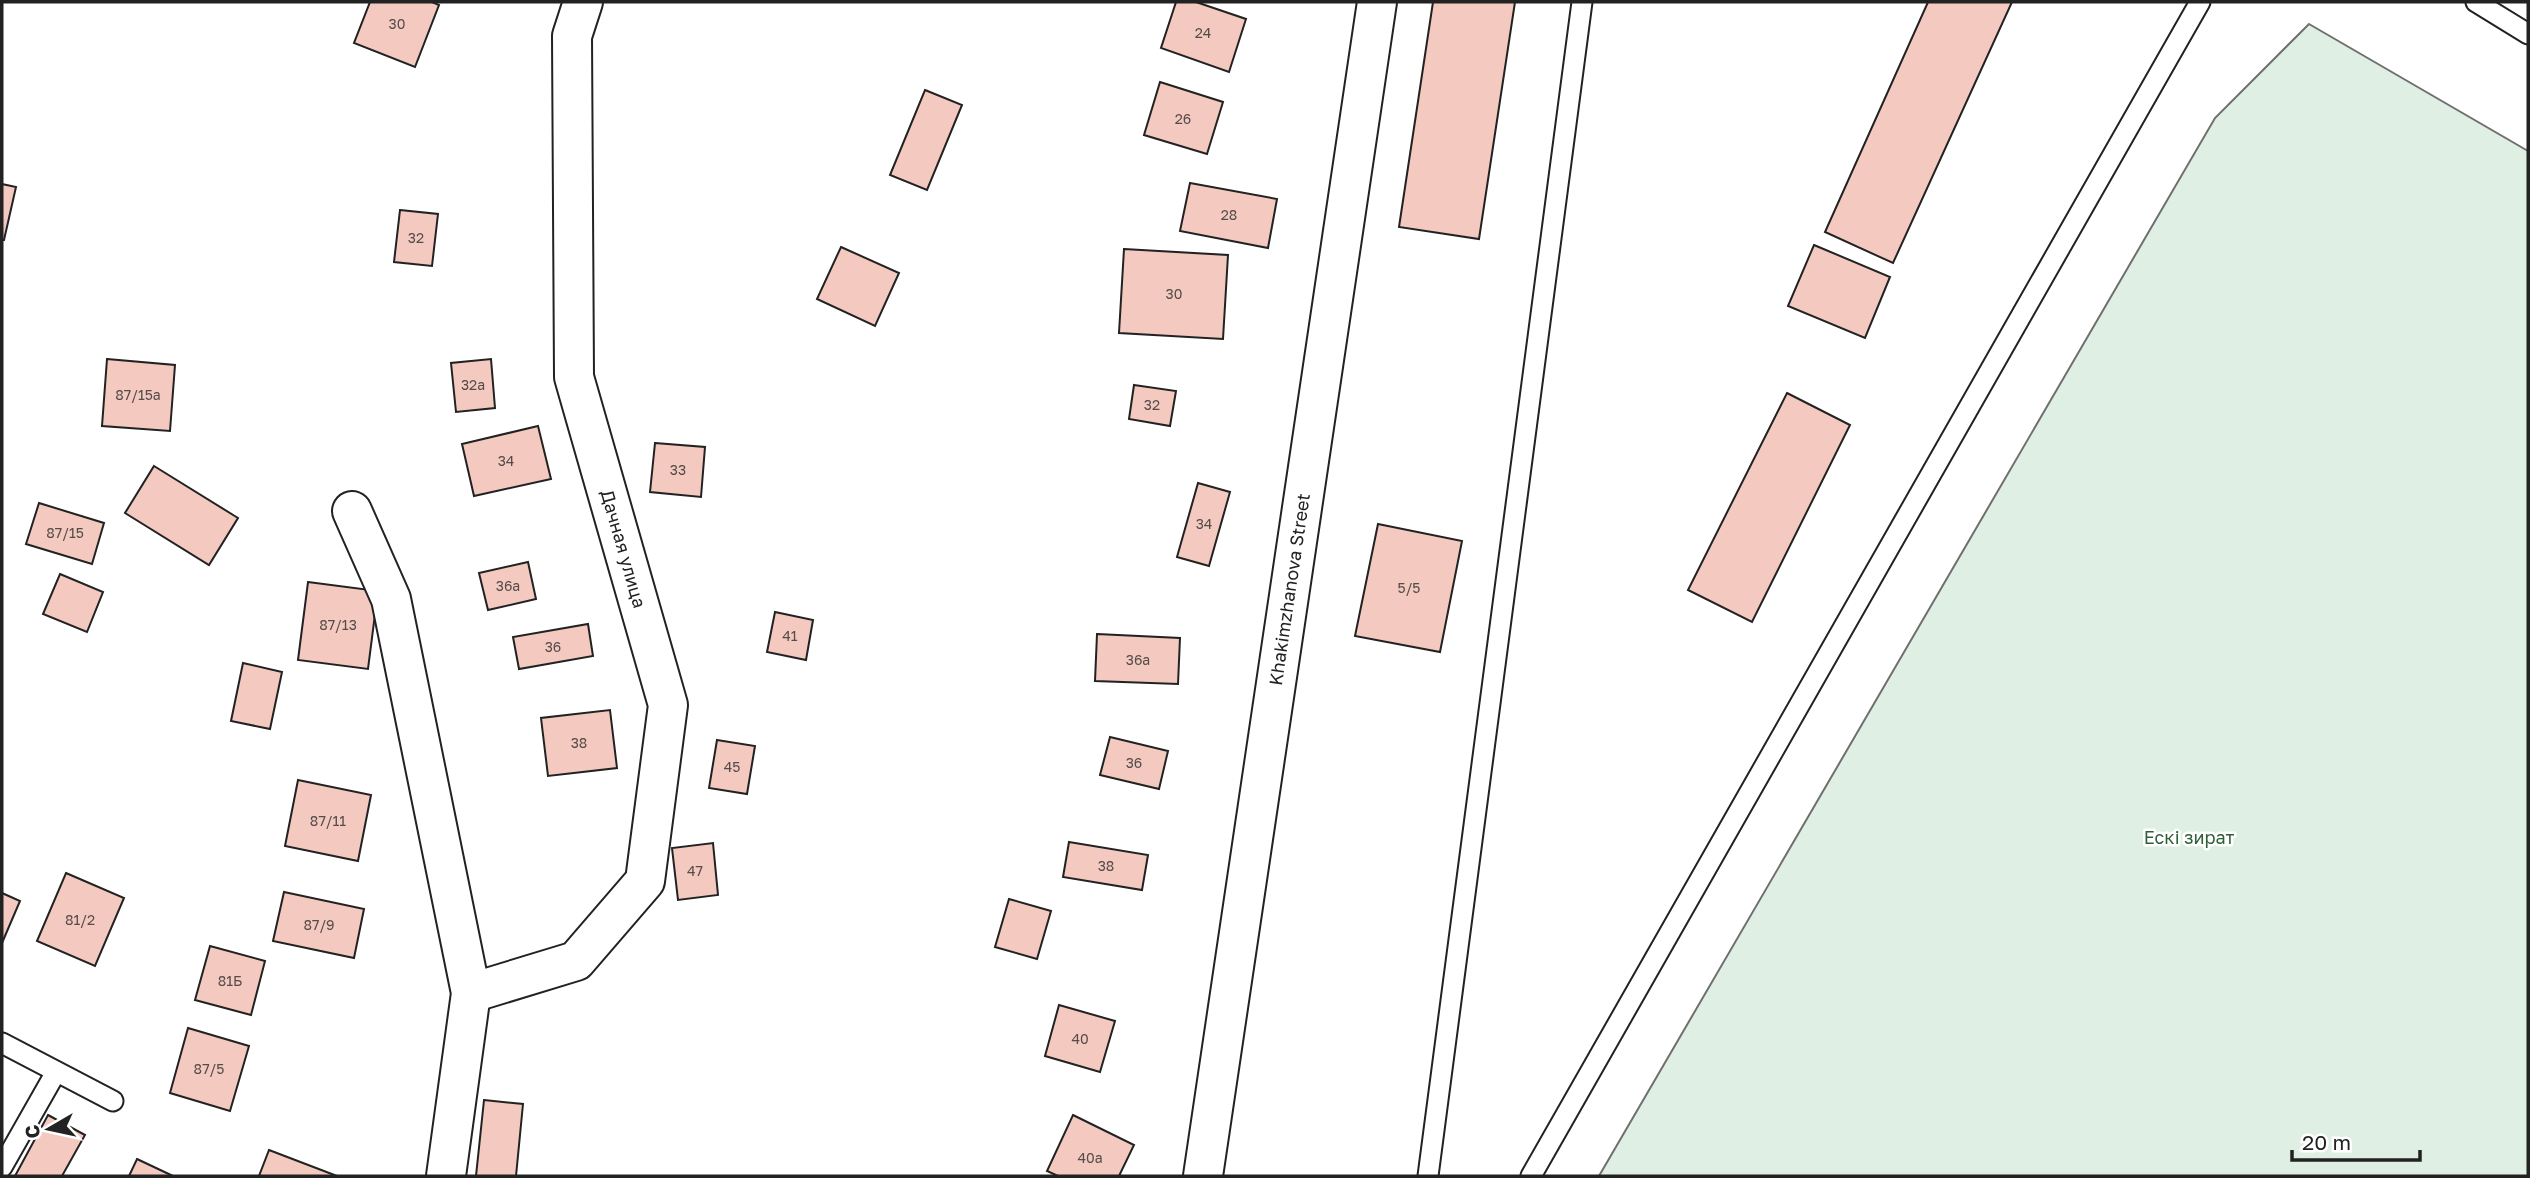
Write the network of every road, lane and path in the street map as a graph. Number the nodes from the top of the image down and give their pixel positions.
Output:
1 (583, 2) edge
2 (1377, 2) edge
3 (1581, 2) edge
4 (2200, 2) edge
5 (2476, 2) edge
6 (2528, 34) edge
7 (352, 511) dead end
8 (471, 993) junction
9 (2, 1044) edge
10 (56, 1072) junction
11 (113, 1101) dead end
12 (2, 1167) edge
13 (446, 1176) edge
14 (1203, 1176) edge
15 (1428, 1176) edge
16 (1531, 1176) edge

1 - 8 street, Дачная улица
2 - 14 street, Khakimzhanova Street
3 - 15 lane
4 - 16 lane
5 - 6 lane
7 - 8 street
8 - 13 street
9 - 10 lane
10 - 11 lane
10 - 12 lane

